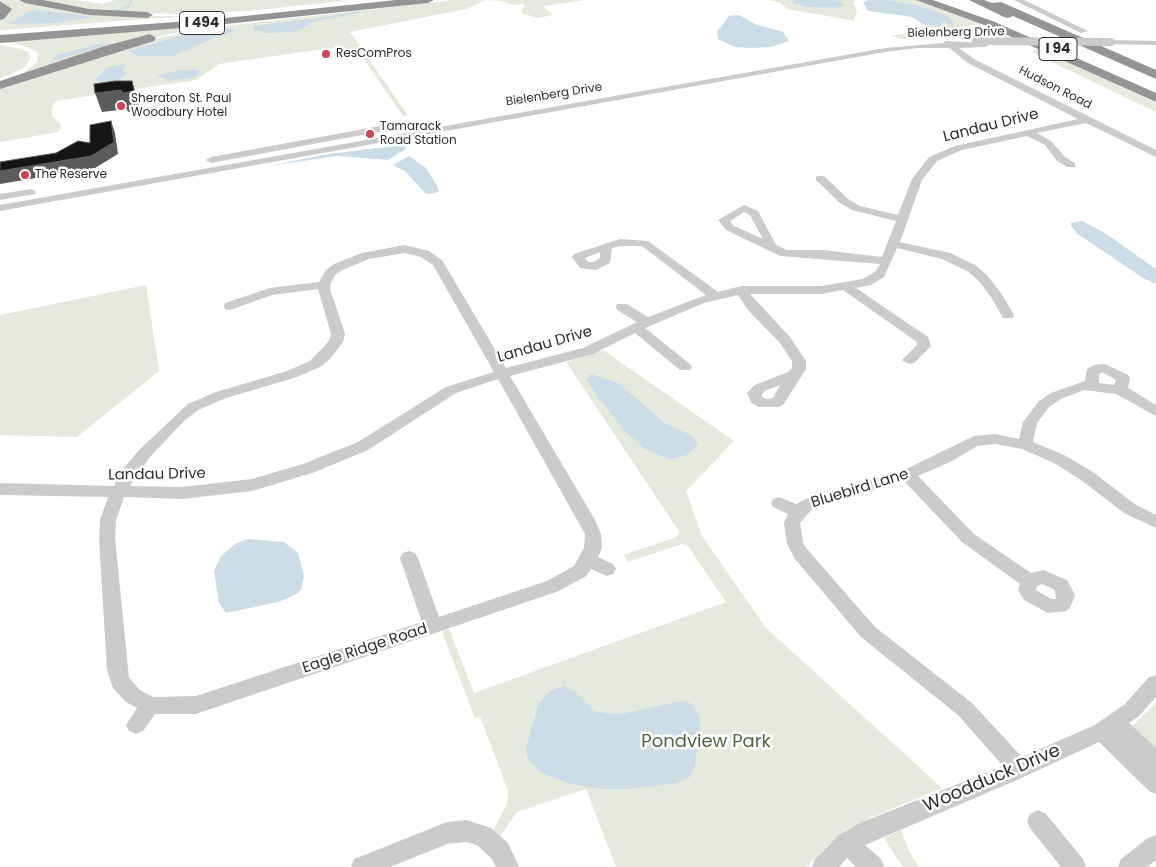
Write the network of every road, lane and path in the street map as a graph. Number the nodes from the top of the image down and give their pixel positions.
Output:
1 (24, 0) edge
2 (372, 0) edge
3 (428, 0) edge
4 (922, 0) edge
5 (951, 0) edge
6 (960, 0) edge
7 (975, 0) edge
8 (987, 0) edge
9 (1001, 0) edge
10 (1018, 0) edge
11 (404, 2) junction
12 (0, 4) edge
13 (261, 12) junction
14 (0, 17) edge
15 (1084, 31) dead end
16 (0, 33) edge
17 (1071, 37) junction
18 (0, 38) edge
19 (0, 43) edge
20 (948, 43) junction
21 (1114, 44) junction
22 (1156, 44) edge
23 (1088, 68) junction
24 (1156, 75) edge
25 (0, 80) edge
26 (1156, 83) edge
27 (0, 85) edge
28 (560, 97) dead end
29 (1156, 97) edge
30 (1089, 119) junction
31 (415, 122) dead end
32 (1029, 132) junction
33 (1156, 154) edge
34 (1071, 165) dead end
35 (820, 178) dead end
36 (0, 197) edge
37 (0, 208) edge
38 (902, 219) junction
39 (894, 244) junction
40 (606, 246) dead end
41 (771, 247) dead end
42 (888, 261) junction
43 (324, 285) junction
44 (847, 287) junction
45 (741, 290) junction
46 (716, 296) junction
47 (230, 306) dead end
48 (622, 306) dead end
49 (1008, 315) dead end
50 (641, 324) junction
51 (909, 360) dead end
52 (685, 367) dead end
53 (501, 374) junction
54 (793, 375) dead end
55 (1156, 411) edge
56 (1025, 445) junction
57 (907, 475) junction
58 (0, 490) edge
59 (117, 492) junction
60 (779, 503) dead end
61 (798, 512) junction
62 (1156, 522) edge
63 (409, 558) dead end
64 (588, 560) junction
65 (608, 569) dead end
66 (1029, 581) dead end
67 (434, 626) junction
68 (1156, 683) edge
69 (150, 705) junction
70 (136, 725) dead end
71 (1108, 727) junction
72 (1156, 760) edge
73 (1019, 770) junction
74 (1156, 784) edge
75 (1038, 822) dead end
76 (847, 843) junction
77 (1156, 846) edge
78 (362, 867) edge
79 (508, 867) edge
80 (823, 867) edge
81 (873, 867) edge
82 (1075, 867) edge
83 (1129, 867) edge

1 - 13 highway
2 - 13 highway, I 494
3 - 11 highway, I 494
4 - 23 highway
5 - 23 highway
6 - 29 highway, I 94
7 - 26 highway, I 94
8 - 17 highway
9 - 17 highway
10 - 15 street
11 - 18 highway, I 494
11 - 27 highway
12 - 14 highway
13 - 16 highway, I 494
17 - 24 highway
19 - 25 highway
20 - 21 street, Bielenberg Drive
20 - 21 street, Bielenberg Drive, bridge
20 - 28 street, Bielenberg Drive
20 - 30 street, Hudson Road
20 - 37 street, Bielenberg Drive
21 - 22 street
23 - 29 highway
30 - 32 street, Landau Drive
30 - 33 street, Hudson Road
31 - 36 street
32 - 34 street
32 - 38 street, Landau Drive
35 - 38 street
38 - 39 street, Landau Drive
39 - 42 street, Landau Drive
39 - 49 street
40 - 46 street
41 - 42 street
42 - 44 street, Landau Drive
43 - 47 street
43 - 53 street
43 - 59 street, Eagle Ridge Road
44 - 45 street, Landau Drive
44 - 51 street
45 - 46 street, Landau Drive
45 - 54 street
46 - 50 street, Landau Drive
48 - 50 street
50 - 52 street
50 - 53 street, Landau Drive
53 - 59 street, Landau Drive
53 - 64 street
55 - 56 street
56 - 57 street, Bluebird Lane
56 - 62 street, Bluebird Lane
57 - 61 street, Bluebird Lane
57 - 66 street
58 - 59 street, Landau Drive
59 - 69 street, Eagle Ridge Road
60 - 61 street
61 - 73 street, Bluebird Lane
63 - 67 street
64 - 65 street
64 - 67 street, Eagle Ridge Road
67 - 69 street, Eagle Ridge Road
68 - 71 street, Woodduck Drive
69 - 70 street
71 - 72 street
71 - 73 street, Woodduck Drive
71 - 74 street
73 - 76 street, Woodduck Drive
75 - 82 street
76 - 80 street, Woodduck Drive
76 - 81 street
77 - 83 street
78 - 79 street

